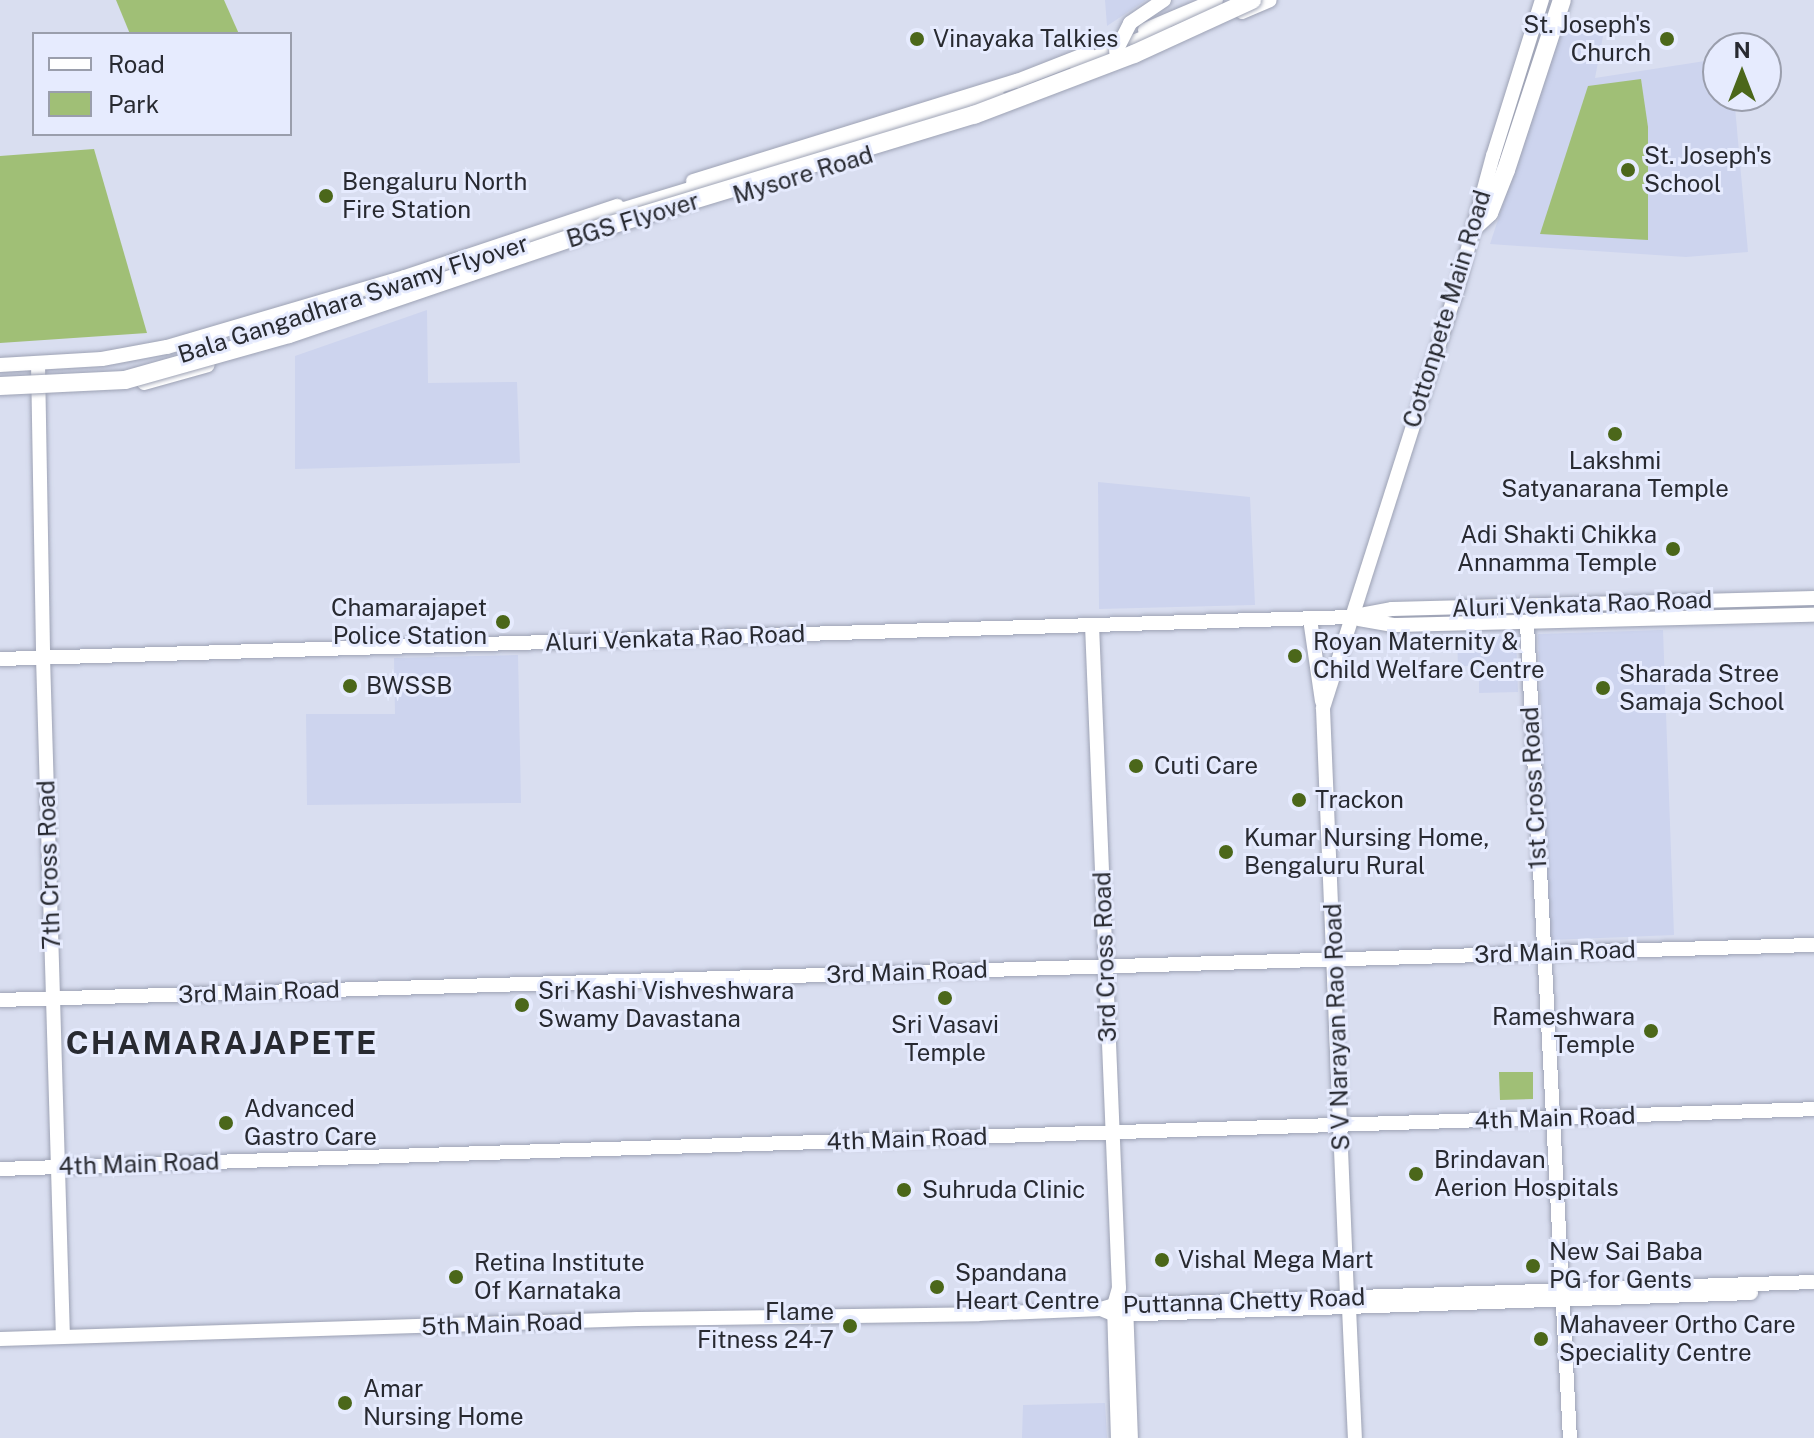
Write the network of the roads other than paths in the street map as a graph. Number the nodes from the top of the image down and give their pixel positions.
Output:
1 (1164, 0) edge
2 (1216, 0) edge
3 (1234, 0) edge
4 (1252, 0) edge
5 (1270, 0) edge
6 (1542, 0) edge
7 (1562, 0) edge
8 (1116, 51) junction
9 (608, 216) joint
10 (1476, 225) junction
11 (38, 363) junction
12 (0, 365) edge
13 (0, 374) edge
14 (0, 386) edge
15 (40, 392) junction
16 (0, 394) edge
17 (1814, 598) edge
18 (1814, 615) edge
19 (1350, 617) junction
20 (1310, 619) junction
21 (1527, 624) junction
22 (1092, 625) junction
23 (43, 657) junction
24 (0, 659) edge
25 (1323, 708) junction
26 (1814, 945) edge
27 (1542, 952) junction
28 (1335, 959) junction
29 (1106, 966) junction
30 (53, 998) junction
31 (0, 1000) edge
32 (1814, 1109) edge
33 (1553, 1118) junction
34 (1341, 1125) junction
35 (1112, 1132) junction
36 (58, 1167) junction
37 (0, 1169) edge
38 (1814, 1282) edge
39 (1814, 1291) edge
40 (1564, 1294) junction
41 (1348, 1302) junction
42 (1117, 1310) junction
43 (63, 1337) junction
44 (0, 1339) edge
45 (1118, 1438) edge
46 (1131, 1438) edge
47 (1355, 1438) edge
48 (1570, 1438) edge

1 - 8 main road, bridge
2 - 11 main road, Mysore Road
3 - 8 highway, BGS Flyover
4 - 14 highway, BGS Flyover, bridge
5 - 15 main road, Mysore Road
6 - 10 main road, Cottonpete Main Road
7 - 10 highway
8 - 9 highway, BGS Flyover
9 - 13 highway, Bala Gangadhara Swamy Flyover
10 - 19 main road, Cottonpete Main Road
11 - 12 main road, Mysore Road
11 - 15 main road, 7th Cross Road
15 - 16 main road, Mysore Road
15 - 23 main road, 7th Cross Road
17 - 19 main road, Aluri Venkata Rao Road
18 - 21 main road, Aluri Venkata Rao Road
19 - 20 main road, Aluri Venkata Rao Road
19 - 21 main road, Aluri Venkata Rao Road
19 - 25 main road, S V Narayan Rao Road
20 - 22 main road, Aluri Venkata Rao Road
20 - 25 main road
21 - 27 main road, 1st Cross Road
22 - 23 main road, Aluri Venkata Rao Road
22 - 29 main road, 3rd Cross Road
23 - 24 main road, Aluri Venkata Rao Road
23 - 30 main road, 7th Cross Road
25 - 28 main road, S V Narayan Rao Road
26 - 27 main road, 3rd Main Road
27 - 28 main road, 3rd Main Road
27 - 33 main road, 1st Cross Road
28 - 29 main road, 3rd Main Road
28 - 34 main road, S V Narayan Rao Road
29 - 30 main road, 3rd Main Road
29 - 35 main road, 3rd Cross Road
30 - 31 main road, 3rd Main Road
30 - 36 main road, 7th Cross Road
32 - 33 main road, 4th Main Road
33 - 34 main road, 4th Main Road
33 - 40 main road, 1st Cross Road
34 - 35 main road, 4th Main Road
34 - 41 main road, S V Narayan Rao Road
35 - 36 main road, 4th Main Road
35 - 42 main road, 3rd Cross Road
36 - 37 main road, 4th Main Road
36 - 43 main road, 7th Cross Road
38 - 40 main road, Puttanna Chetty Road
39 - 40 main road, Puttanna Chetty Road
40 - 41 main road, Puttanna Chetty Road
40 - 48 main road, 1st Cross Road
41 - 42 main road, Puttanna Chetty Road
41 - 47 main road, S V Narayan Rao Road
42 - 43 main road, 5th Main Road
42 - 45 main road
42 - 46 main road
43 - 44 main road, 5th Main Road

